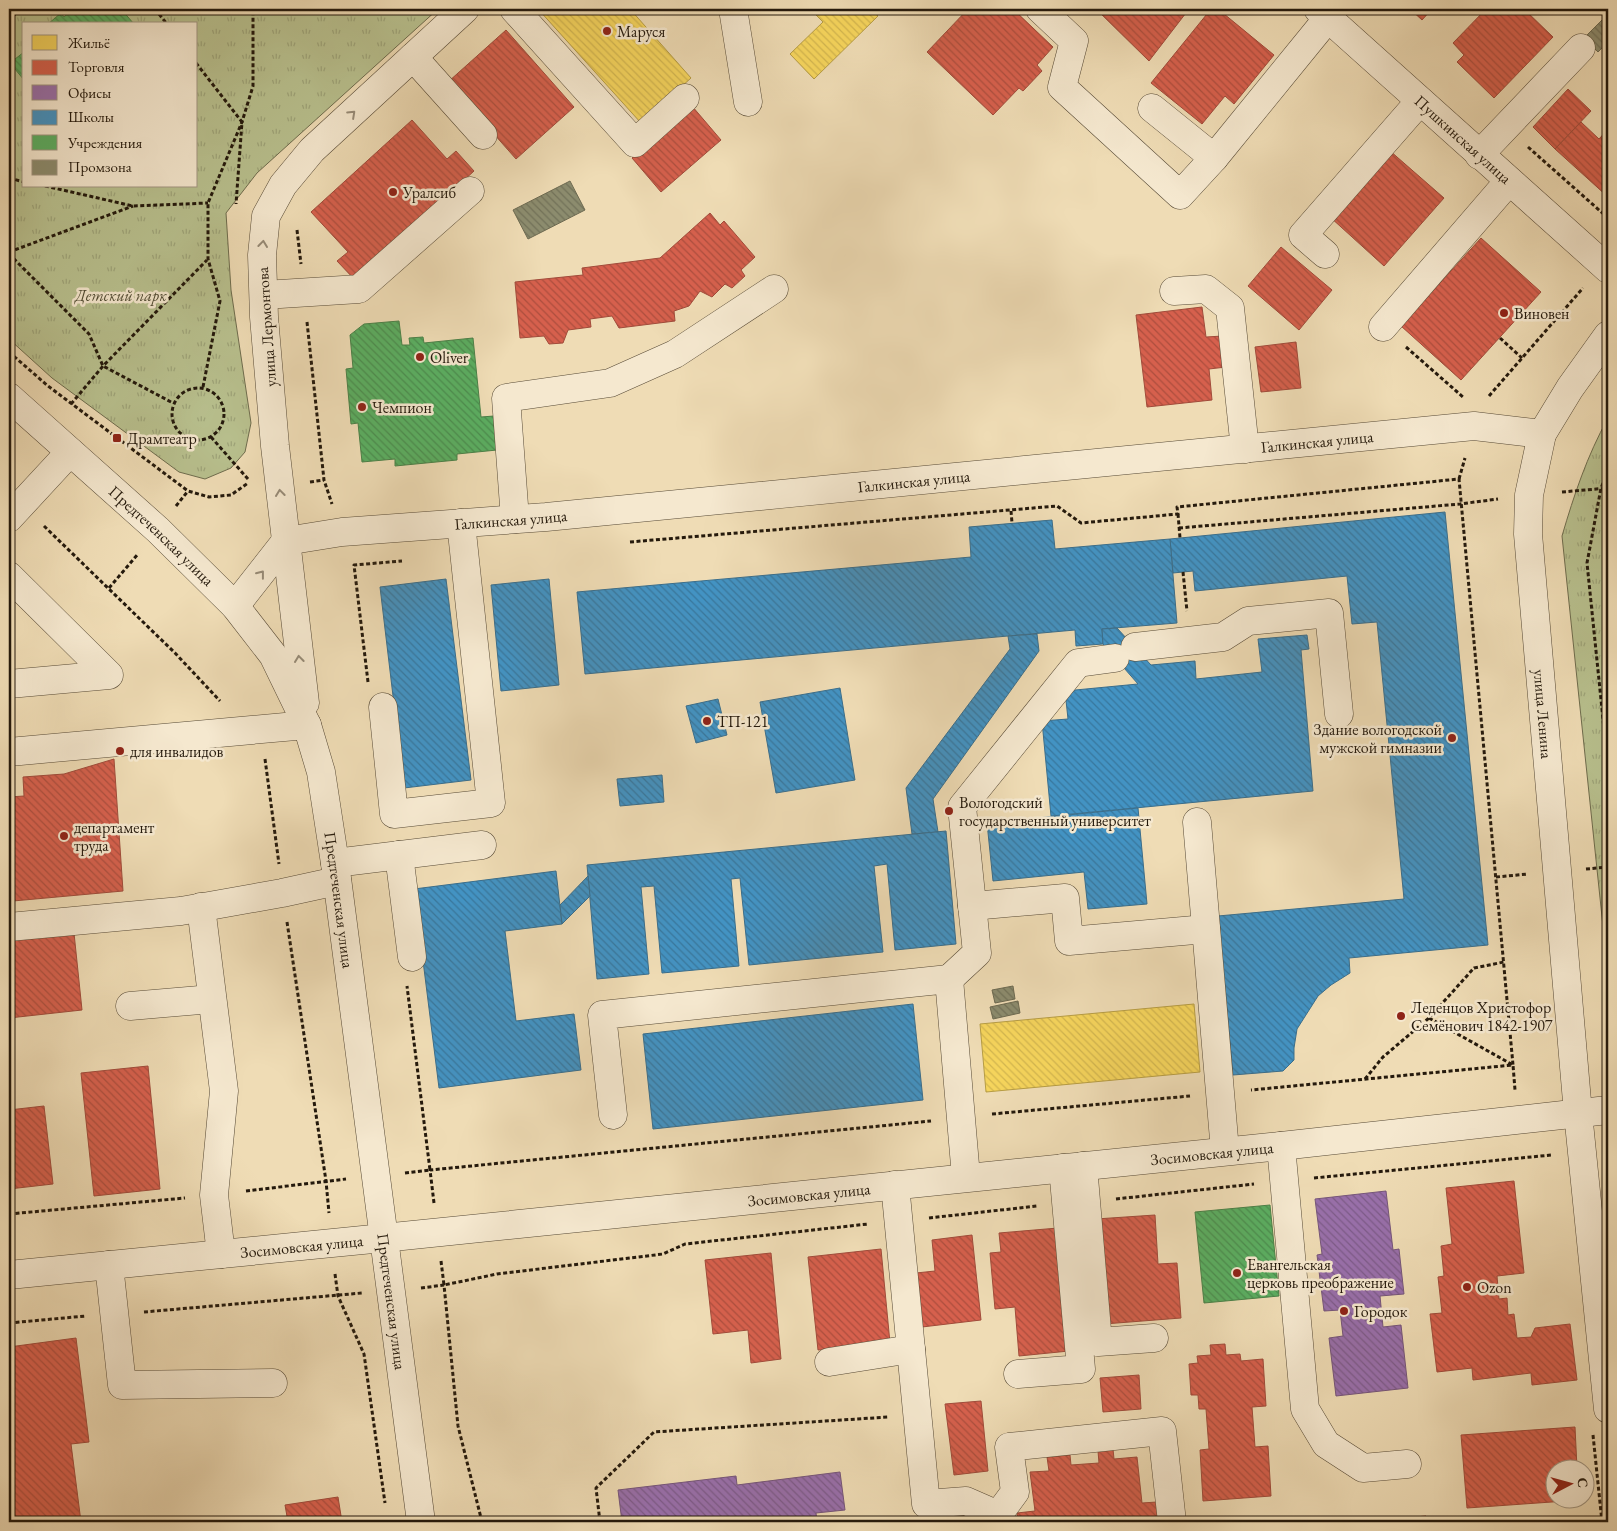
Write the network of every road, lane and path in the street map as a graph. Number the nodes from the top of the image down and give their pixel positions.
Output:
1 (20, 9) edge
2 (155, 9) edge
3 (253, 9) edge
4 (465, 9) edge
5 (514, 9) edge
6 (733, 9) edge
7 (1040, 9) edge
8 (1323, 13) edge
9 (9, 20) edge
10 (165, 22) edge
11 (1581, 48) dead end
12 (413, 57) junction
13 (198, 66) edge
14 (685, 98) dead end
15 (1420, 101) junction
16 (748, 102) dead end
17 (1152, 108) dead end
18 (242, 122) junction
19 (483, 135) dead end
20 (1480, 154) junction
21 (1214, 158) junction
22 (9, 178) edge
23 (22, 181) edge
24 (1509, 181) junction
25 (54, 188) edge
26 (470, 191) dead end
27 (208, 203) junction
28 (133, 206) junction
29 (9, 253) edge
30 (1326, 254) dead end
31 (208, 259) junction
32 (1605, 267) edge
33 (774, 289) dead end
34 (1174, 291) dead end
35 (264, 295) junction
36 (1383, 327) joint
37 (1608, 335) edge
38 (1500, 338) dead end
39 (9, 352) edge
40 (1522, 358) junction
41 (103, 366) junction
42 (203, 388) junction
43 (9, 397) edge
44 (1484, 402) dead end
45 (173, 403) junction
46 (1470, 403) dead end
47 (71, 404) junction
48 (1542, 434) junction
49 (1245, 449) junction
50 (70, 452) junction
51 (1608, 472) edge
52 (324, 480) dead end
53 (279, 486) junction
54 (1460, 504) junction
55 (1011, 510) junction
56 (15, 511) edge
57 (1178, 514) junction
58 (515, 519) junction
59 (461, 523) junction
60 (1012, 523) dead end
61 (1179, 528) junction
62 (1180, 538) dead end
63 (286, 541) junction
64 (624, 543) dead end
65 (409, 560) dead end
66 (1183, 572) dead end
67 (9, 576) edge
68 (235, 606) junction
69 (1191, 640) junction
70 (9, 684) edge
71 (376, 699) joint
72 (1339, 714) dead end
73 (307, 725) junction
74 (247, 731) junction
75 (9, 752) edge
76 (1608, 768) edge
77 (1197, 822) dead end
78 (482, 845) dead end
79 (399, 855) junction
80 (336, 872) junction
81 (282, 893) junction
82 (972, 906) junction
83 (200, 907) junction
84 (9, 927) edge
85 (1206, 929) junction
86 (412, 957) dead end
87 (1504, 962) junction
88 (949, 979) junction
89 (407, 983) dead end
90 (212, 999) junction
91 (130, 1006) dead end
92 (1429, 1018) junction
93 (1513, 1065) junction
94 (1365, 1079) junction
95 (1220, 1093) junction
96 (1608, 1110) edge
97 (1578, 1113) junction
98 (613, 1115) dead end
99 (960, 1118) junction
100 (1282, 1146) junction
101 (1225, 1151) junction
102 (1556, 1154) dead end
103 (1073, 1167) junction
104 (430, 1170) junction
105 (966, 1178) junction
106 (1285, 1181) junction
107 (895, 1185) junction
108 (214, 1195) junction
109 (1076, 1203) junction
110 (9, 1214) edge
111 (898, 1221) junction
112 (437, 1232) junction
113 (384, 1238) junction
114 (1600, 1250) edge
115 (221, 1254) junction
116 (109, 1265) junction
117 (9, 1275) edge
118 (444, 1285) junction
119 (390, 1291) junction
120 (338, 1296) junction
121 (114, 1314) junction
122 (9, 1323) edge
123 (1154, 1338) dead end
124 (911, 1349) junction
125 (829, 1362) dead end
126 (1018, 1374) dead end
127 (274, 1383) dead end
128 (917, 1415) junction
129 (1600, 1419) edge
130 (1407, 1464) dead end
131 (386, 1512) dead end
132 (927, 1513) edge
133 (999, 1519) edge
134 (421, 1522) edge
135 (482, 1522) edge
136 (600, 1522) edge
137 (1172, 1522) edge
138 (1602, 1522) edge

1 - 9 path
2 - 10 path
3 - 18 path
4 - 12 street, улица Лермонтова
5 - 14 street
6 - 16 street
7 - 21 street
8 - 15 street, Пушкинская улица
8 - 21 street
11 - 20 street
12 - 19 street
35 -> 12 street, улица Лермонтова
13 - 18 path
15 - 20 street, Пушкинская улица
15 - 30 street
17 - 21 street
18 - 27 path
20 - 24 street, Пушкинская улица
22 - 23 path
24 - 32 street, Пушкинская улица
24 - 36 street
25 - 28 path
26 - 35 street
27 - 28 path
27 - 31 path
28 - 29 path
29 - 41 path
31 - 41 path
31 - 42 path
32 - 40 path
33 - 58 street
34 - 49 street
35 - 53 street, улица Лермонтова
36 - 46 path
37 - 48 street, улица Ленина
38 - 40 path
39 - 47 path
40 - 44 path
41 - 45 path
41 - 47 path
42 - 45 path
42 - 45 path
43 - 50 street, Предтеченская улица
47 - 53 path
48 - 49 street, Галкинская улица
48 - 97 street, улица Ленина
49 - 58 street, Галкинская улица
50 - 56 street
50 - 68 street, Предтеченская улица
51 - 76 path
52 - 53 path
63 -> 53 street, улица Лермонтова
54 - 57 path
54 - 61 path
54 - 87 path
55 - 57 path
55 - 60 path
55 - 64 path
56 - 74 path
57 - 61 path
58 - 59 street, Галкинская улица
59 - 63 street, Галкинская улица
59 - 71 street
61 - 62 path
68 -> 63 street
73 -> 63 street, улица Лермонтова
65 - 71 path
66 - 69 path
67 - 70 street
68 - 73 street, Предтеченская улица
69 - 72 street
69 - 82 street
73 - 74 street
73 - 80 street, Предтеченская улица
74 - 75 street
74 - 81 path
77 - 85 street
78 - 79 street
79 - 80 street
79 - 86 street
80 - 81 street
80 - 113 street, Предтеченская улица
81 - 83 street
81 - 108 path
82 - 85 street
82 - 88 street
83 - 84 street
83 - 90 street
85 - 95 street
87 - 92 path
87 - 93 path
88 - 98 street
88 - 99 street
89 - 104 path
90 - 91 street
90 - 108 street
92 - 93 path
92 - 94 path
93 - 94 path
94 - 95 path
95 - 99 path
95 - 101 street
96 - 97 street, Зосимовская улица
97 - 100 street, Зосимовская улица
97 - 114 street, улица Ленина
99 - 104 path
99 - 105 street
100 - 101 street, Зосимовская улица
100 - 106 street
101 - 103 street, Зосимовская улица
102 - 106 path
103 - 105 street, Зосимовская улица
103 - 109 street
104 - 112 path
105 - 107 street, Зосимовская улица
106 - 109 path
106 - 130 street
107 - 111 street
107 - 112 street, Зосимовская улица
108 - 110 path
108 - 115 street
109 - 111 path
109 - 123 street
109 - 126 street
111 - 118 path
111 - 124 street
112 - 113 street, Зосимовская улица
112 - 118 path
113 - 115 street, Зосимовская улица
113 - 119 street, Предтеченская улица
114 - 129 street, улица Ленина
115 - 116 street, Зосимовская улица
116 - 117 street, Зосимовская улица
116 - 121 street
118 - 119 path
118 - 135 path
119 - 120 path
119 - 134 street, Предтеченская улица
120 - 121 path
120 - 131 path
121 - 122 path
121 - 127 street
124 - 125 street
124 - 128 street
128 - 132 street
128 - 136 path
129 - 138 path
132 - 133 street
133 - 137 street

